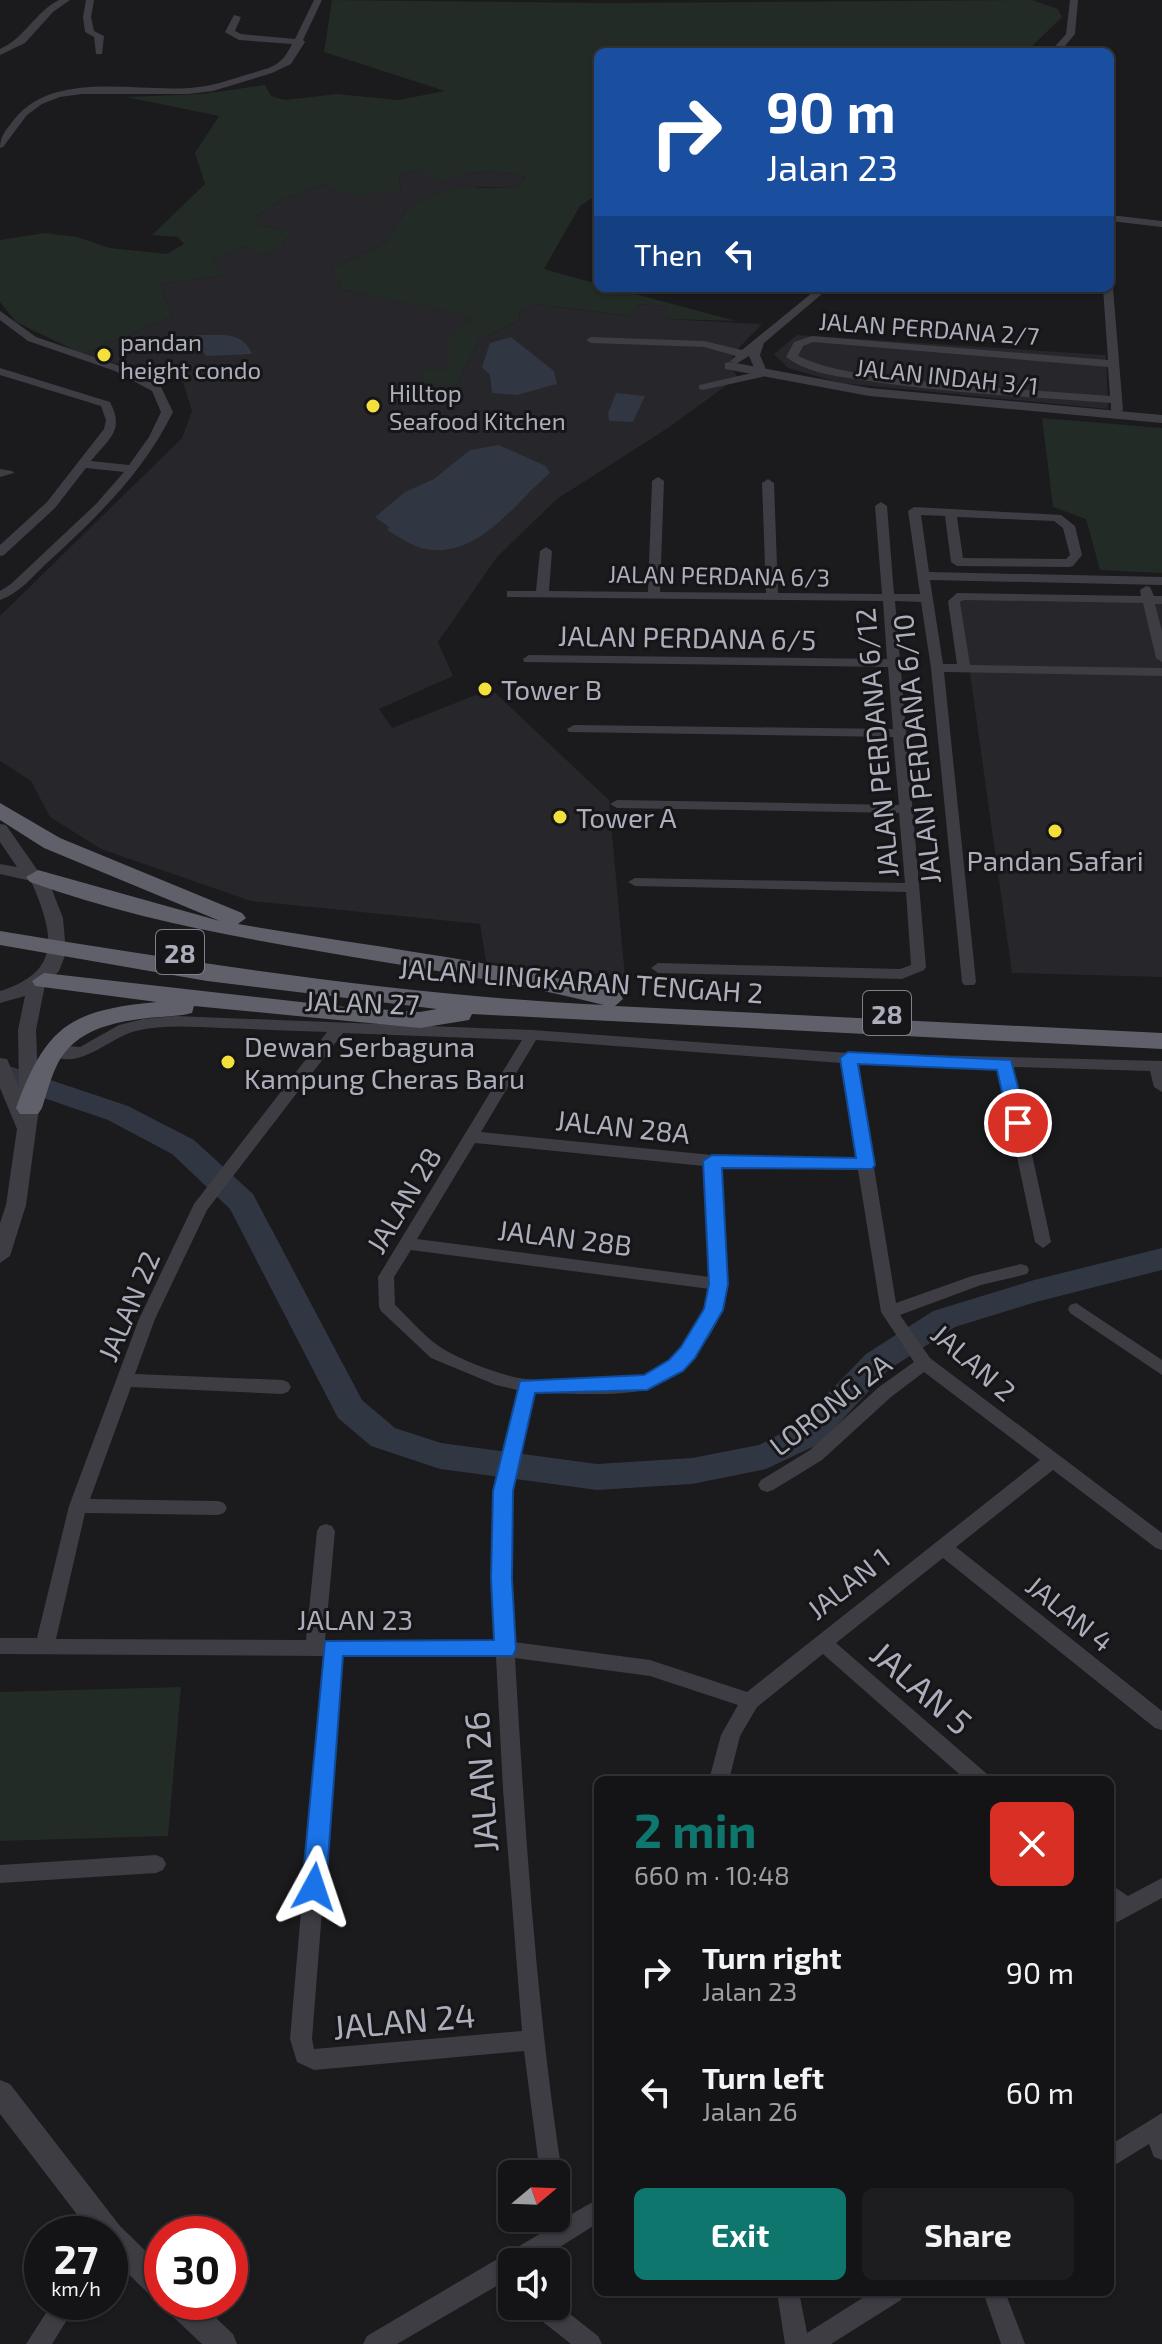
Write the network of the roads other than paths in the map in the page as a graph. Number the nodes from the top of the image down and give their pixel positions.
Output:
1 (66, 0) edge
2 (90, 0) edge
3 (318, 0) edge
4 (1074, 0) edge
5 (237, 17) dead end
6 (300, 42) junction
7 (1060, 48) edge
8 (0, 52) edge
9 (99, 52) dead end
10 (0, 145) edge
11 (1114, 218) edge
12 (1162, 224) edge
13 (819, 292) edge
14 (1108, 292) edge
15 (0, 314) edge
16 (591, 340) dead end
17 (759, 344) junction
18 (743, 354) junction
19 (1112, 364) junction
20 (730, 366) joint
21 (0, 371) edge
22 (762, 374) junction
23 (703, 387) dead end
24 (1117, 407) junction
25 (1162, 419) edge
26 (83, 464) junction
27 (131, 469) junction
28 (658, 481) dead end
29 (768, 483) dead end
30 (881, 506) dead end
31 (951, 515) junction
32 (546, 551) dead end
33 (0, 552) edge
34 (923, 576) junction
35 (1144, 581) junction
36 (1162, 581) edge
37 (511, 594) dead end
38 (542, 594) junction
39 (0, 596) edge
40 (654, 596) junction
41 (772, 598) junction
42 (925, 598) junction
43 (1147, 599) junction
44 (887, 600) junction
45 (1162, 600) edge
46 (1162, 658) edge
47 (529, 659) dead end
48 (893, 663) junction
49 (937, 668) junction
50 (964, 668) junction
51 (1162, 672) edge
52 (574, 729) dead end
53 (900, 733) junction
54 (617, 804) dead end
55 (905, 809) junction
56 (0, 810) edge
57 (0, 829) edge
58 (0, 869) edge
59 (34, 875) junction
60 (635, 882) dead end
61 (913, 888) junction
62 (0, 922) edge
63 (0, 938) edge
64 (304, 944) junction
65 (658, 968) dead end
66 (969, 982) dead end
67 (40, 983) junction
68 (357, 984) junction
69 (0, 997) edge
70 (611, 999) junction
71 (210, 1001) junction
72 (482, 1007) junction
73 (1162, 1024) edge
74 (339, 1027) junction
75 (27, 1030) junction
76 (532, 1035) junction
77 (1162, 1041) edge
78 (848, 1058) junction
79 (41, 1062) junction
80 (0, 1064) edge
81 (1005, 1064) junction
82 (1159, 1066) edge
83 (1162, 1087) edge
84 (27, 1117) junction
85 (472, 1137) junction
86 (712, 1161) junction
87 (866, 1165) junction
88 (1043, 1242) dead end
89 (405, 1243) junction
90 (0, 1256) edge
91 (1021, 1270) dead end
92 (719, 1284) junction
93 (1076, 1309) dead end
94 (891, 1317) junction
95 (921, 1359) junction
96 (1162, 1369) edge
97 (124, 1380) junction
98 (527, 1386) junction
99 (282, 1387) dead end
100 (1052, 1461) junction
101 (767, 1485) dead end
102 (78, 1506) junction
103 (218, 1508) dead end
104 (326, 1531) dead end
105 (1162, 1543) edge
106 (943, 1547) junction
107 (822, 1642) junction
108 (0, 1646) edge
109 (45, 1646) junction
110 (324, 1647) junction
111 (506, 1649) junction
112 (750, 1701) junction
113 (1162, 1722) edge
114 (722, 1776) edge
115 (975, 1776) edge
116 (156, 1864) dead end
117 (0, 1874) edge
118 (1162, 1887) edge
119 (1118, 1912) edge
120 (535, 2040) junction
121 (0, 2093) edge
122 (1158, 2126) edge
123 (1162, 2150) edge
124 (1114, 2154) edge
125 (549, 2160) edge
126 (594, 2213) edge
127 (92, 2216) edge
128 (560, 2232) edge
129 (560, 2235) junction
130 (542, 2248) edge
131 (128, 2256) edge
132 (144, 2271) edge
133 (498, 2277) edge
134 (789, 2296) edge
135 (887, 2296) edge
136 (995, 2296) edge
137 (55, 2320) edge
138 (197, 2320) edge
139 (559, 2320) edge
140 (38, 2344) edge
141 (223, 2344) edge
142 (375, 2344) edge
143 (590, 2344) edge
144 (797, 2344) edge
145 (810, 2344) edge
146 (1013, 2344) edge

1 - 8 street
2 - 9 street
3 - 6 street
4 - 7 street
5 - 6 street
6 - 10 street
11 - 12 street
13 - 17 street
14 - 19 street
15 - 27 street
16 - 18 street
17 - 18 street
17 - 22 street
18 - 20 street
19 - 24 street
19 - 24 street, JALAN PERDANA 2/7
20 - 22 street, JALAN INDAH 3/1
21 - 26 street
22 - 23 street
22 - 24 street, JALAN INDAH 3/1
24 - 25 street, JALAN INDAH 3/1
26 - 27 street
26 - 33 street
27 - 39 street
28 - 40 street
29 - 41 street
30 - 44 street, JALAN PERDANA 6/12
31 - 31 street
31 - 34 street, JALAN PERDANA 6/10
32 - 38 street
34 - 35 street
34 - 42 street, JALAN PERDANA 6/10
35 - 36 street
35 - 43 street
37 - 38 street, JALAN PERDANA 6/3
38 - 40 street, JALAN PERDANA 6/3
40 - 41 street, JALAN PERDANA 6/3
41 - 44 street, JALAN PERDANA 6/3
42 - 44 street, JALAN PERDANA 6/3
42 - 49 street, JALAN PERDANA 6/10
43 - 45 street
43 - 46 street
43 - 50 street
44 - 48 street, JALAN PERDANA 6/12
47 - 48 street, JALAN PERDANA 6/5
48 - 53 street, JALAN PERDANA 6/12
49 - 50 street
49 - 66 street, JALAN PERDANA 6/10
50 - 51 street
52 - 53 street
53 - 55 street, JALAN PERDANA 6/12
54 - 55 street
55 - 61 street, JALAN PERDANA 6/12
56 - 64 highway
57 - 59 street
58 - 59 street
59 - 64 highway
59 - 67 street
60 - 61 street
61 - 65 street, JALAN PERDANA 6/12
62 - 68 highway, JALAN LINGKARAN TENGAH 2 / 28
63 - 68 highway, JALAN LINGKARAN TENGAH 2 / 28
64 - 70 highway
67 - 69 street
67 - 71 highway
67 - 75 street
68 - 70 highway, JALAN LINGKARAN TENGAH 2 / 28
68 - 72 highway, JALAN LINGKARAN TENGAH 2 / 28
70 - 73 highway, JALAN LINGKARAN TENGAH 2 / 28
71 - 72 highway
71 - 79 highway
72 - 77 highway, JALAN LINGKARAN TENGAH 2 / 28
74 - 76 street, JALAN 27
74 - 79 street, JALAN 27
74 - 97 street, JALAN 22
75 - 79 street
75 - 79 street
76 - 78 street, JALAN 27
76 - 85 street, JALAN 28
78 - 81 street, JALAN 27
78 - 87 street, JALAN 2
79 - 84 highway
80 - 84 street
81 - 82 street, JALAN 27
81 - 88 street
82 - 83 street
84 - 90 street
85 - 86 street, JALAN 28A
85 - 89 street, JALAN 28
86 - 87 street, JALAN 28A
86 - 92 street, JALAN 28
87 - 94 street, JALAN 2
89 - 92 street, JALAN 28B
89 - 98 street, JALAN 28
91 - 94 street
92 - 98 street, JALAN 28
93 - 96 street
94 - 95 street, JALAN 2
95 - 100 street, JALAN 2
95 - 101 street, LORONG 2A
97 - 99 street
97 - 102 street, JALAN 22
98 - 111 street, JALAN 26
100 - 105 street, JALAN 2
100 - 106 street, JALAN 1
102 - 103 street
102 - 109 street, JALAN 22
104 - 110 street
106 - 107 street, JALAN 1
106 - 113 street, JALAN 4
107 - 112 street, JALAN 1
107 - 115 street, JALAN 5
108 - 109 street, JALAN 23
109 - 110 street, JALAN 23
110 - 111 street, JALAN 23
110 - 120 street, JALAN 24
111 - 112 street, JALAN 23
111 - 120 street, JALAN 26
112 - 114 street, JALAN 1
116 - 117 street
118 - 119 street
120 - 125 street, JALAN 26
121 - 127 street
122 - 123 street
122 - 124 street
126 - 129 street
128 - 129 street
129 - 130 street
131 - 132 street
133 - 142 street
134 - 144 street
135 - 145 street
136 - 146 street
137 - 140 street
138 - 141 street
139 - 143 street

